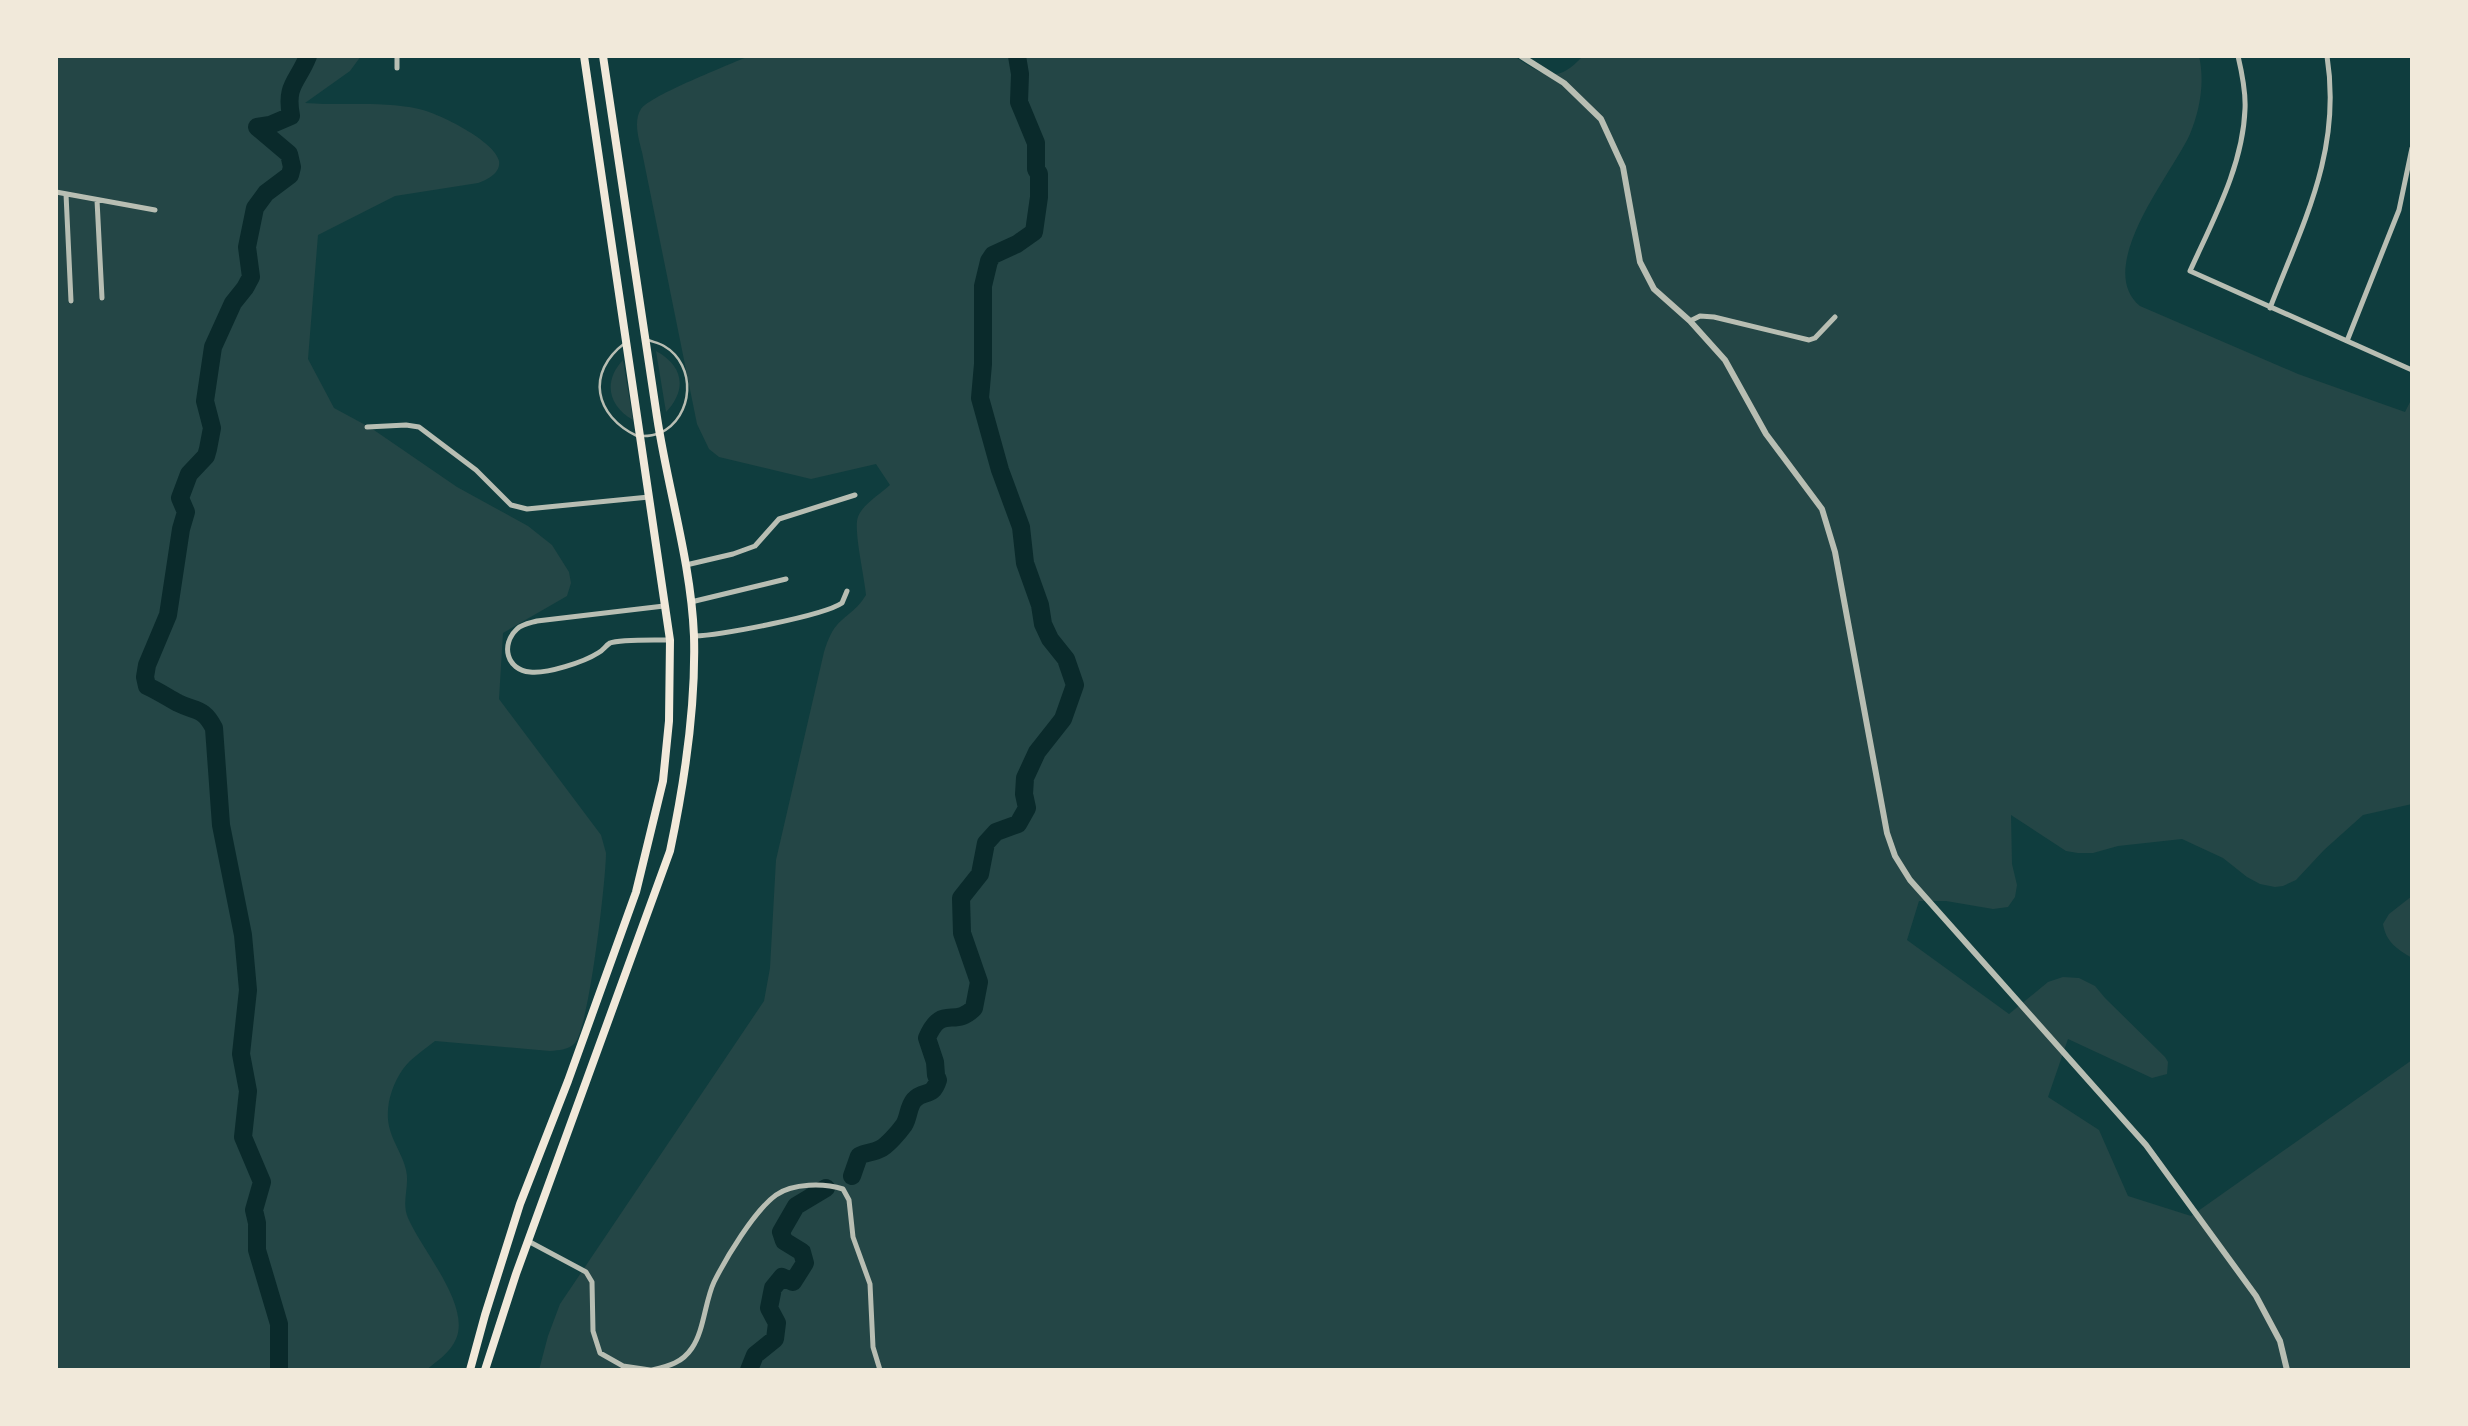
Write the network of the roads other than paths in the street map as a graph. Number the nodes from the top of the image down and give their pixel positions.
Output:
1 (397, 56) edge
2 (584, 56) edge
3 (603, 56) edge
4 (1521, 56) edge
5 (2238, 56) edge
6 (2327, 56) edge
7 (397, 68) dead end
8 (2412, 148) edge
9 (56, 192) edge
10 (66, 194) junction
11 (97, 200) junction
12 (155, 210) dead end
13 (102, 298) dead end
14 (71, 301) dead end
15 (2270, 308) junction
16 (1835, 317) dead end
17 (1690, 320) junction
18 (645, 339) junction
19 (2347, 341) junction
20 (627, 342) junction
21 (2412, 370) edge
22 (367, 427) dead end
23 (659, 433) junction
24 (639, 437) junction
25 (855, 495) dead end
26 (649, 498) junction
27 (686, 565) junction
28 (786, 579) dead end
29 (847, 591) dead end
30 (691, 602) junction
31 (664, 606) junction
32 (694, 636) junction
33 (670, 640) junction
34 (528, 1241) junction
35 (470, 1370) edge
36 (485, 1370) edge
37 (651, 1370) edge
38 (880, 1370) edge
39 (2287, 1370) edge

1 - 7 street
2 - 20 main road
3 - 18 main road
4 - 17 street
5 - 15 street
6 - 15 street
8 - 19 street
9 - 10 street
10 - 11 street
10 - 14 street
11 - 12 street
11 - 13 street
15 - 19 street
16 - 17 street
17 - 39 street
18 - 23 main road
18 - 23 lane
19 - 21 street
20 - 24 main road
20 - 24 lane
22 - 26 street
23 - 24 lane
23 - 27 main road
24 - 26 main road
25 - 27 street
26 - 31 main road
27 - 30 main road
28 - 30 street
29 - 32 street
30 - 32 main road
31 - 33 main road
31 - 33 street
32 - 34 main road
33 - 35 main road
34 - 36 main road
34 - 37 street
37 - 38 street

